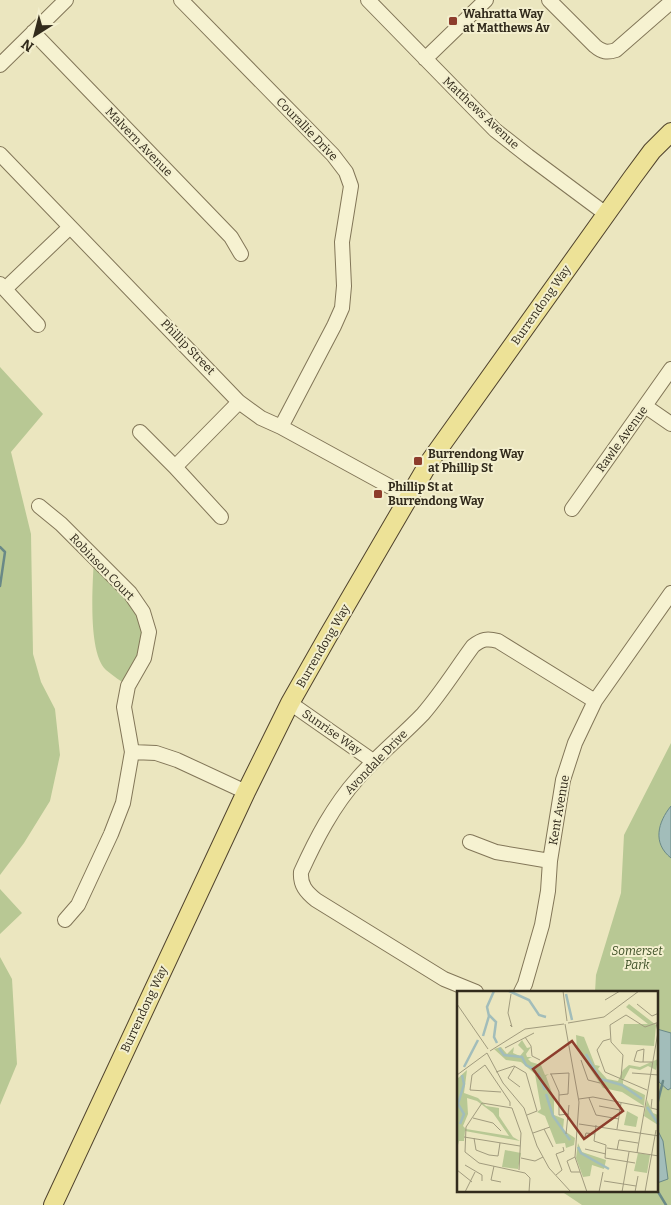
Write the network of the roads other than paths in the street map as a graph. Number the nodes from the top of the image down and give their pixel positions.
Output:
1 (66, 0) edge
2 (181, 0) edge
3 (368, 0) edge
4 (486, 0) edge
5 (549, 0) edge
6 (671, 2) edge
7 (33, 32) junction
8 (425, 58) junction
9 (0, 65) edge
10 (671, 132) edge
11 (0, 154) edge
12 (606, 214) junction
13 (70, 226) junction
14 (241, 254) dead end
15 (2, 287) edge
16 (38, 326) dead end
17 (671, 369) edge
18 (239, 402) junction
19 (645, 406) junction
20 (671, 424) edge
21 (281, 427) junction
22 (140, 432) dead end
23 (175, 467) junction
24 (409, 497) junction
25 (39, 506) dead end
26 (572, 509) dead end
27 (221, 517) dead end
28 (671, 593) edge
29 (595, 701) junction
30 (290, 703) junction
31 (132, 752) junction
32 (373, 762) junction
33 (246, 792) junction
34 (470, 842) dead end
35 (550, 861) junction
36 (65, 920) dead end
37 (474, 991) edge
38 (522, 991) edge
39 (53, 1205) edge

1 - 7 street
2 - 21 street, Courallie Drive
3 - 8 street, Matthews Avenue
4 - 8 street
5 - 6 street
7 - 9 street
7 - 14 street, Malvern Avenue
8 - 12 street, Matthews Avenue
10 - 12 main road, Burrendong Way
11 - 13 street, Phillip Street
12 - 24 main road, Burrendong Way
13 - 15 street
13 - 18 street, Phillip Street
15 - 16 street
17 - 19 street, Rawle Avenue
18 - 21 street, Phillip Street
18 - 23 street
19 - 20 street
19 - 26 street, Rawle Avenue
21 - 24 street, Phillip Street
22 - 23 street
23 - 27 street
24 - 30 main road, Burrendong Way
25 - 31 street, Robinson Court
28 - 29 street, Kent Avenue
29 - 32 street, Avondale Drive
29 - 35 street, Kent Avenue
30 - 32 street, Sunrise Way
30 - 33 main road, Burrendong Way
31 - 33 street
31 - 36 street, Robinson Court
32 - 37 street, Avondale Drive
33 - 39 main road, Burrendong Way
34 - 35 street
35 - 38 street, Kent Avenue

